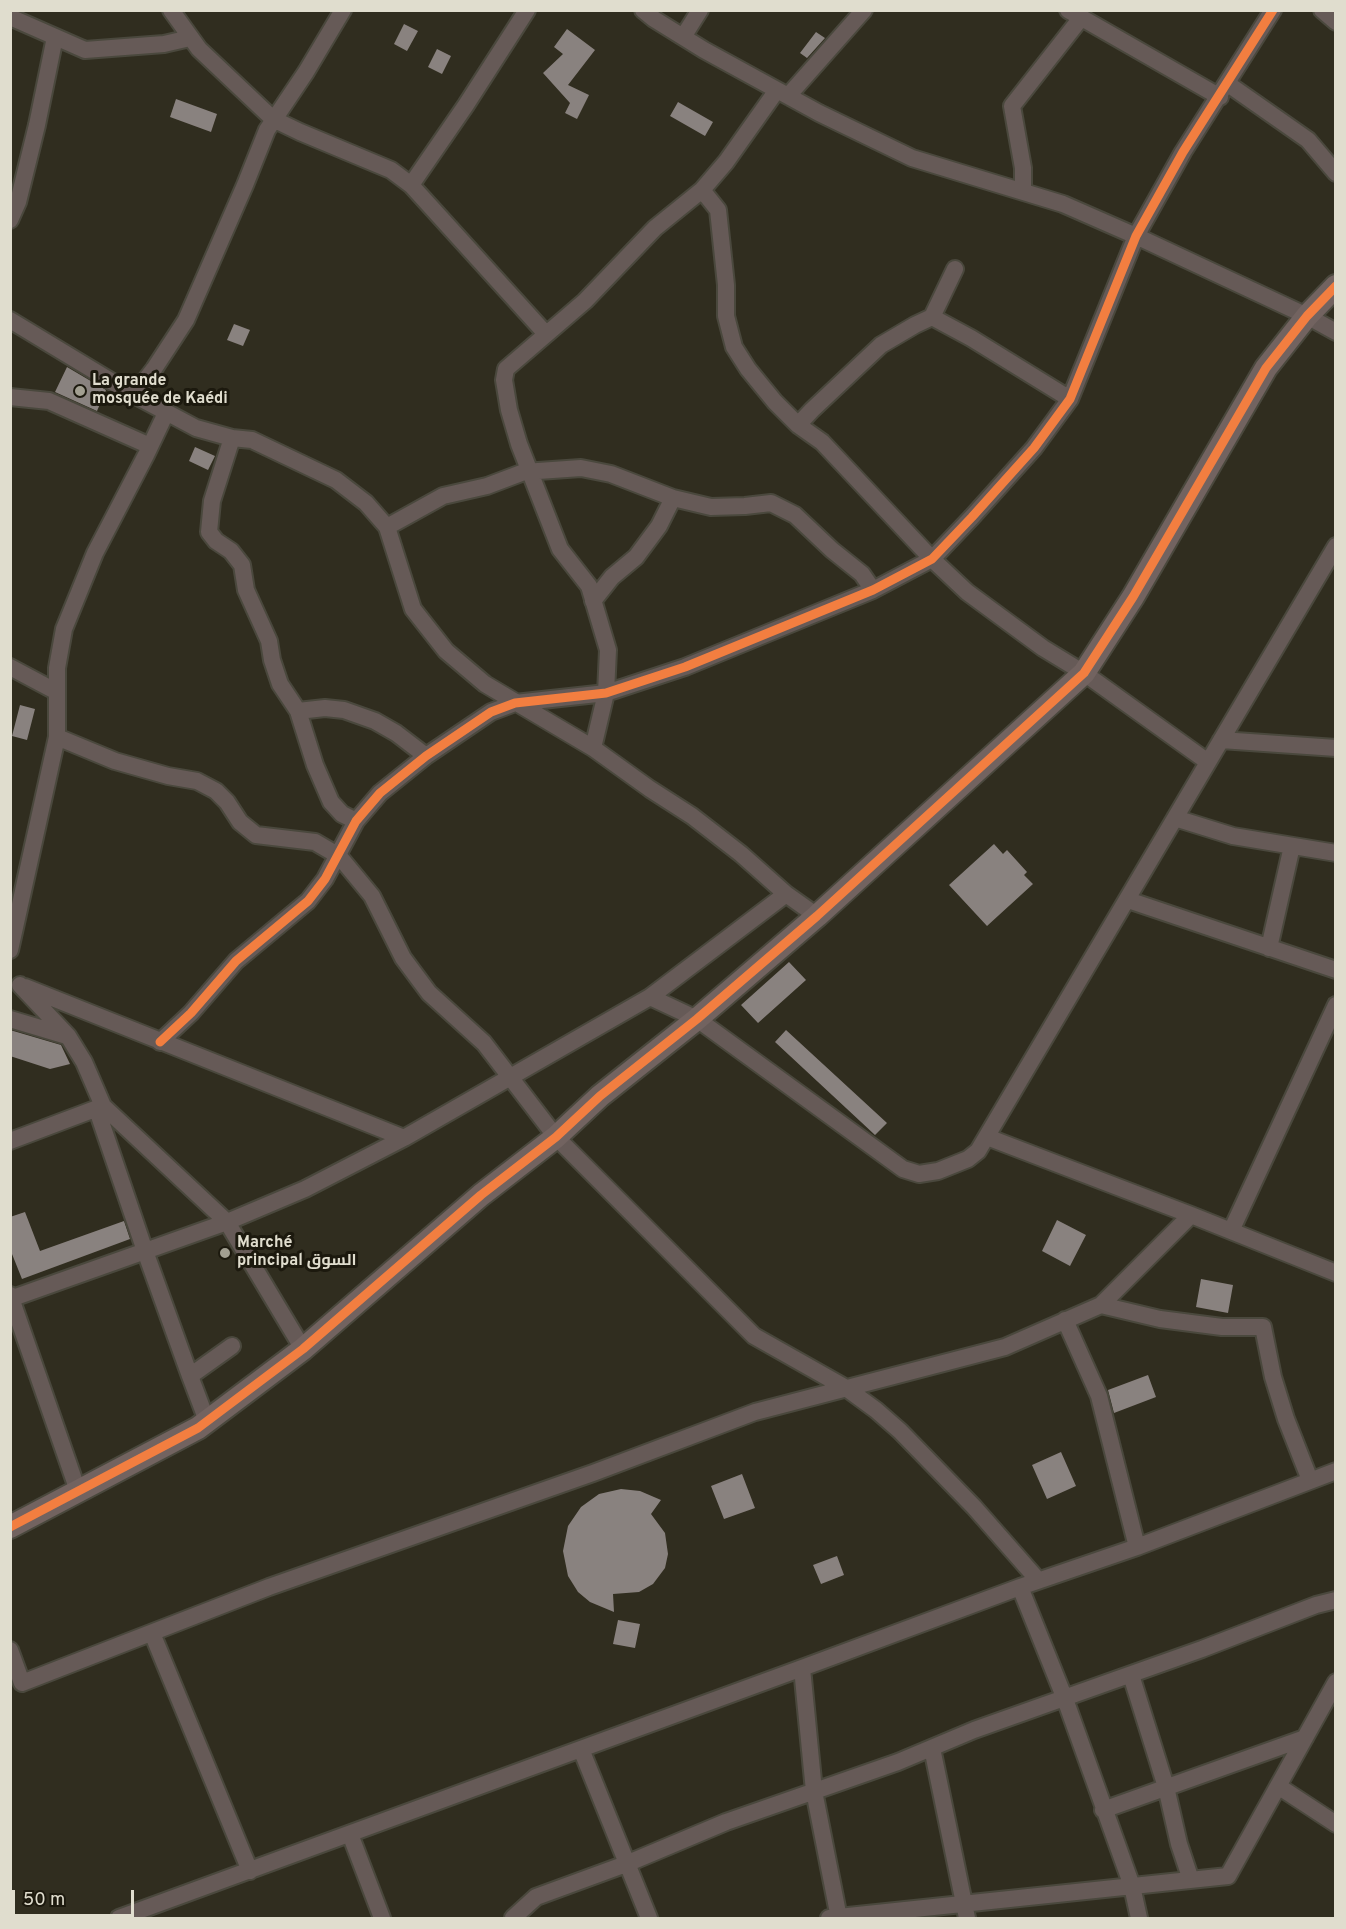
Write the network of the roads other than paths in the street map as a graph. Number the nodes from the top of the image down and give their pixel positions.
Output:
1 (171, 10) edge
2 (343, 10) edge
3 (526, 10) edge
4 (643, 10) edge
5 (700, 10) edge
6 (864, 10) edge
7 (1274, 10) edge
8 (1322, 10) edge
9 (1075, 14) edge
10 (10, 17) edge
11 (1335, 22) edge
12 (55, 37) junction
13 (683, 37) junction
14 (190, 38) junction
15 (1224, 91) junction
16 (783, 93) junction
17 (273, 118) junction
18 (1335, 173) edge
19 (411, 185) junction
20 (702, 190) junction
21 (1023, 191) junction
22 (10, 220) edge
23 (1136, 236) junction
24 (955, 268) dead end
25 (1335, 286) edge
26 (1306, 316) junction
27 (932, 317) junction
28 (10, 321) edge
29 (1335, 332) edge
30 (546, 334) junction
31 (134, 395) junction
32 (10, 397) edge
33 (1070, 399) junction
34 (166, 413) junction
35 (798, 425) junction
36 (232, 438) junction
37 (150, 446) junction
38 (531, 471) junction
39 (673, 498) junction
40 (387, 527) junction
41 (1335, 546) edge
42 (932, 559) junction
43 (873, 590) junction
44 (593, 601) junction
45 (10, 667) edge
46 (1084, 673) junction
47 (57, 692) junction
48 (606, 693) junction
49 (515, 703) junction
50 (298, 711) junction
51 (57, 737) junction
52 (1221, 740) junction
53 (593, 748) junction
54 (1335, 748) edge
55 (426, 756) junction
56 (1208, 762) junction
57 (1175, 818) junction
58 (356, 821) junction
59 (1292, 846) junction
60 (1335, 853) edge
61 (339, 856) junction
62 (786, 894) junction
63 (1128, 900) junction
64 (817, 916) junction
65 (1269, 948) junction
66 (10, 950) edge
67 (1335, 970) edge
68 (15, 983) edge
69 (650, 997) junction
70 (1335, 1005) edge
71 (10, 1019) edge
72 (697, 1019) junction
73 (68, 1036) junction
74 (160, 1042) junction
75 (511, 1077) junction
76 (100, 1108) junction
77 (556, 1137) junction
78 (987, 1137) junction
79 (404, 1138) junction
80 (10, 1141) edge
81 (1191, 1215) junction
82 (227, 1222) junction
83 (1231, 1231) junction
84 (145, 1251) junction
85 (1335, 1273) edge
86 (11, 1297) edge
87 (1101, 1305) junction
88 (1065, 1320) junction
89 (232, 1346) dead end
90 (303, 1350) junction
91 (190, 1376) junction
92 (846, 1388) junction
93 (207, 1421) junction
94 (1335, 1471) edge
95 (1310, 1480) junction
96 (78, 1491) junction
97 (10, 1527) edge
98 (1137, 1547) junction
99 (1038, 1580) junction
100 (1020, 1587) junction
101 (1335, 1600) edge
102 (152, 1633) junction
103 (10, 1650) edge
104 (802, 1668) junction
105 (1131, 1675) junction
106 (1335, 1682) edge
107 (1065, 1699) junction
108 (1305, 1738) junction
109 (932, 1748) junction
110 (581, 1749) junction
111 (1278, 1786) junction
112 (1166, 1788) junction
113 (814, 1791) junction
114 (1103, 1810) junction
115 (1335, 1824) edge
116 (350, 1834) junction
117 (626, 1864) junction
118 (250, 1871) junction
119 (1191, 1880) junction
120 (1132, 1886) junction
121 (965, 1911) edge
122 (119, 1918) edge
123 (382, 1918) edge
124 (513, 1918) edge
125 (649, 1918) edge
126 (836, 1918) edge
127 (1138, 1918) edge

1 - 14 street
2 - 17 street
3 - 19 street
4 - 13 street
5 - 13 street
6 - 16 street
7 - 15 street
8 - 11 street
9 - 15 street
9 - 21 street
10 - 12 street
12 - 14 street
12 - 22 street
13 - 16 street
14 - 17 street
15 - 18 street
15 - 23 street
16 - 20 street
16 - 21 street
17 - 19 street
17 - 31 street
19 - 30 street
20 - 30 street
20 - 35 street
21 - 23 street
23 - 26 street
23 - 33 street
24 - 27 street
25 - 26 street
26 - 29 street
26 - 46 street
27 - 33 street
27 - 35 street
28 - 31 street
30 - 38 street
31 - 34 street
32 - 37 street
33 - 42 street
34 - 36 street
34 - 37 street
35 - 42 street
36 - 40 street
36 - 50 street
37 - 47 street
38 - 39 street
38 - 40 street
38 - 44 street
39 - 43 street
39 - 44 street
40 - 49 street
41 - 52 street
42 - 43 street
42 - 46 street
43 - 48 street
44 - 48 street
45 - 47 street
46 - 56 street
46 - 64 street
47 - 51 street
48 - 49 street
48 - 53 street
49 - 53 street
49 - 55 street
50 - 55 street
50 - 58 street
51 - 61 street
51 - 66 street
52 - 54 street
52 - 56 street
53 - 62 street
55 - 58 street
56 - 57 street
57 - 59 street
57 - 63 street
58 - 61 street
59 - 60 street
59 - 65 street
61 - 74 street
61 - 75 street
62 - 64 street
62 - 69 street
63 - 65 street
63 - 78 street
64 - 72 street
65 - 67 street
68 - 73 street
68 - 74 street
69 - 72 street
69 - 75 street
70 - 83 street
71 - 73 street
72 - 77 street
72 - 78 street
73 - 76 street
74 - 79 street
75 - 77 street
75 - 79 street
76 - 80 street
76 - 82 street
76 - 84 street
77 - 90 street
77 - 92 street
78 - 81 street
79 - 82 street
81 - 83 street
81 - 87 street
82 - 84 street
82 - 90 street
83 - 85 street
84 - 86 street
84 - 91 street
86 - 96 street
87 - 88 street
87 - 95 street
88 - 92 street
88 - 98 street
89 - 91 street
90 - 93 street
91 - 93 street
92 - 99 street
92 - 102 street
93 - 96 street
94 - 95 street
95 - 98 street
96 - 97 street
98 - 99 street
99 - 100 street
100 - 104 street
100 - 107 street
101 - 105 street
102 - 103 street
102 - 118 street
104 - 110 street
104 - 113 street
105 - 107 street
105 - 112 street
106 - 108 street
107 - 109 street
107 - 114 street
108 - 111 street
108 - 112 street
109 - 113 street
109 - 121 street
110 - 116 street
110 - 117 street
111 - 115 street
111 - 119 street
112 - 114 street
112 - 119 street
113 - 117 street
113 - 126 street
114 - 120 street
116 - 118 street
116 - 123 street
117 - 124 street
117 - 125 street
118 - 122 street
119 - 120 street
120 - 121 street
120 - 127 street
121 - 126 street

